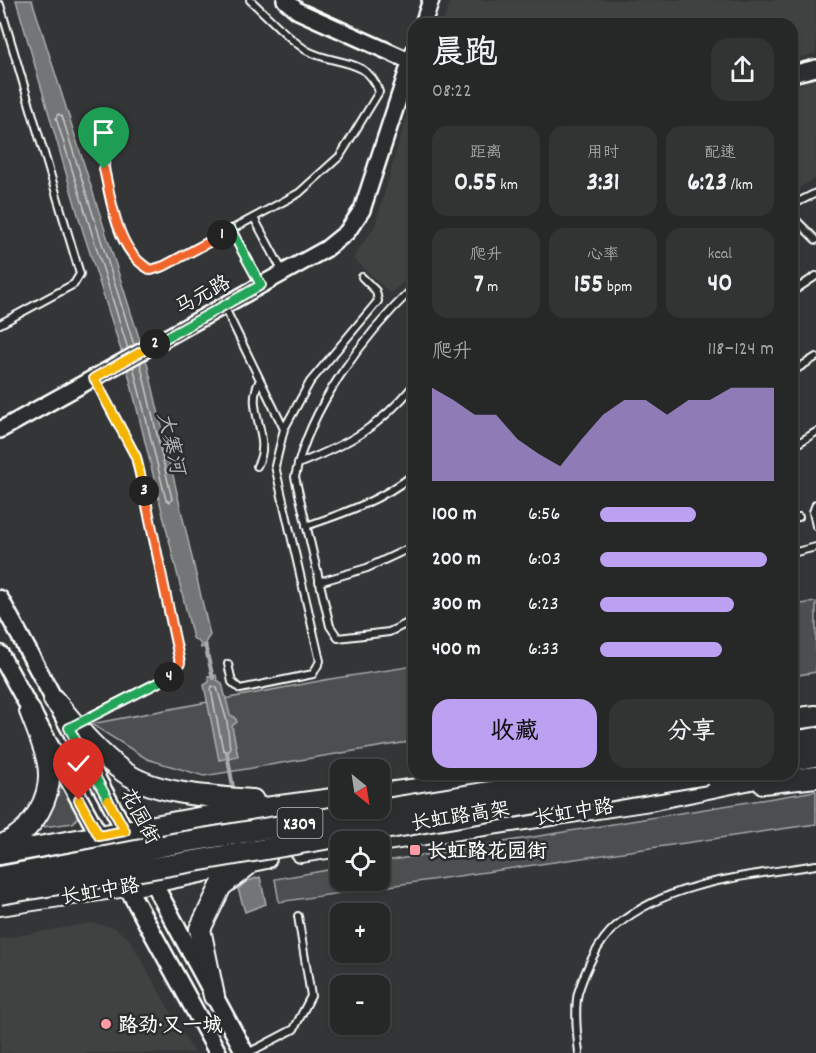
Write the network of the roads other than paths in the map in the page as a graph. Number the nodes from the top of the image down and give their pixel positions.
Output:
1 (250, 0) edge
2 (285, 0) edge
3 (431, 0) edge
4 (0, 5) edge
5 (425, 18) edge
6 (408, 57) edge
7 (816, 68) edge
8 (798, 72) edge
9 (408, 74) edge
10 (101, 117) dead end
11 (816, 193) edge
12 (798, 202) edge
13 (254, 218) junction
14 (798, 222) edge
15 (231, 230) junction
16 (816, 240) edge
17 (284, 273) junction
18 (816, 276) edge
19 (362, 277) dead end
20 (261, 285) junction
21 (798, 288) edge
22 (408, 293) edge
23 (224, 306) junction
24 (0, 324) edge
25 (816, 357) edge
26 (798, 368) edge
27 (94, 378) junction
28 (260, 380) junction
29 (408, 393) edge
30 (284, 429) junction
31 (0, 430) edge
32 (816, 432) edge
33 (798, 443) edge
34 (298, 464) junction
35 (257, 466) dead end
36 (408, 479) edge
37 (816, 504) edge
38 (306, 526) junction
39 (816, 526) edge
40 (816, 547) edge
41 (408, 549) edge
42 (798, 552) edge
43 (319, 582) junction
44 (0, 599) edge
45 (408, 623) edge
46 (0, 654) edge
47 (228, 664) dead end
48 (54, 700) joint
49 (30, 711) junction
50 (816, 716) edge
51 (798, 718) edge
52 (72, 726) junction
53 (816, 729) edge
54 (798, 732) edge
55 (816, 738) edge
56 (798, 741) edge
57 (816, 757) edge
58 (798, 760) edge
59 (816, 765) edge
60 (798, 769) edge
61 (816, 777) edge
62 (798, 778) edge
63 (428, 780) edge
64 (486, 780) edge
65 (563, 780) edge
66 (733, 780) edge
67 (705, 781) edge
68 (390, 786) edge
69 (390, 793) edge
70 (330, 798) edge
71 (224, 805) junction
72 (125, 831) junction
73 (99, 836) junction
74 (390, 839) edge
75 (48, 845) junction
76 (0, 846) edge
77 (330, 848) edge
78 (0, 855) edge
79 (816, 865) edge
80 (241, 866) junction
81 (0, 877) edge
82 (153, 882) junction
83 (126, 886) junction
84 (0, 894) edge
85 (58, 896) junction
86 (0, 905) edge
87 (298, 916) dead end
88 (214, 996) junction
89 (218, 1053) edge
90 (247, 1053) edge
91 (579, 1053) edge

1 - 13 lane
2 - 6 street
3 - 5 street
4 - 24 lane
7 - 8 street
9 - 17 street, 马元路
10 - 15 lane
11 - 12 lane
13 - 15 lane
13 - 17 lane
14 - 16 lane
15 - 20 lane
17 - 20 street, 马元路
18 - 21 lane
19 - 30 lane
20 - 23 street, 马元路
22 - 34 lane
23 - 27 street, 马元路
23 - 28 lane
25 - 26 lane
27 - 31 street, 马元路
27 - 52 lane
28 - 30 lane
28 - 35 lane
29 - 34 lane
30 - 47 lane
32 - 33 lane
34 - 38 lane
36 - 38 lane
37 - 39 lane
38 - 43 lane
40 - 42 lane
41 - 43 lane
43 - 45 lane
44 - 48 main road
46 - 49 main road
48 - 52 main road
49 - 73 main road
49 - 76 main road
50 - 51 main road
52 - 71 main road
52 - 72 main road, 花园街
53 - 54 main road
55 - 56 main road
57 - 58 main road
59 - 60 main road
61 - 62 main road
63 - 68 main road
64 - 69 main road
65 - 81 main road, 长虹路高架 / X309, bridge
66 - 67 main road
67 - 74 main road, 长虹中路
67 - 84 main road, 长虹路高架 / X309, bridge
70 - 71 main road, X309
71 - 72 main road
72 - 73 main road
72 - 82 main road, 花园街
73 - 75 main road
73 - 83 main road
75 - 78 main road
75 - 85 main road
77 - 80 main road
79 - 91 lane
80 - 82 main road, 长虹中路
80 - 88 main road
82 - 83 main road, 长虹中路
82 - 88 main road, 花园街
83 - 85 main road, 长虹中路
83 - 89 main road
85 - 86 main road, 长虹中路
87 - 90 lane
88 - 90 main road, 花园街

